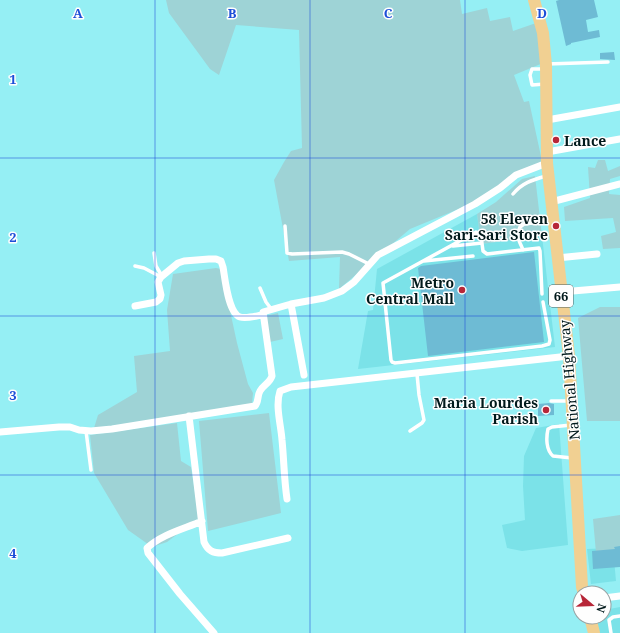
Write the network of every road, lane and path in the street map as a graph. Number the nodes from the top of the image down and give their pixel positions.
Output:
1 (538, 0) edge
2 (608, 62) dead end
3 (546, 67) junction
4 (620, 107) edge
5 (547, 120) junction
6 (620, 139) edge
7 (548, 163) junction
8 (620, 184) edge
9 (513, 194) dead end
10 (551, 202) junction
11 (554, 220) junction
12 (285, 226) dead end
13 (482, 243) junction
14 (451, 246) junction
15 (523, 250) junction
16 (154, 253) dead end
17 (597, 254) dead end
18 (473, 256) dead end
19 (557, 258) junction
20 (420, 262) junction
21 (369, 264) junction
22 (135, 266) dead end
23 (161, 276) junction
24 (620, 287) edge
25 (260, 288) dead end
26 (542, 294) dead end
27 (558, 295) junction
28 (543, 302) dead end
29 (291, 304) junction
30 (135, 306) dead end
31 (272, 310) junction
32 (262, 315) junction
33 (569, 356) junction
34 (416, 374) junction
35 (304, 375) dead end
36 (572, 400) junction
37 (551, 401) dead end
38 (189, 416) junction
39 (573, 425) junction
40 (410, 430) dead end
41 (86, 431) junction
42 (0, 432) edge
43 (575, 459) junction
44 (91, 470) dead end
45 (287, 499) dead end
46 (202, 522) junction
47 (288, 538) dead end
48 (582, 585) edge
49 (620, 616) edge
50 (214, 633) edge
51 (611, 633) edge

1 - 3 main road, National Highway / 66
2 - 3 lane
3 - 5 main road, National Highway / 66
4 - 5 street
5 - 7 main road, National Highway / 66
6 - 7 street
7 - 9 lane
7 - 10 main road, National Highway / 66
7 - 21 street
8 - 10 street
10 - 11 main road, National Highway / 66
11 - 15 lane
11 - 19 main road, National Highway / 66
12 - 21 lane
13 - 14 lane
13 - 14 lane
13 - 15 lane
14 - 20 lane
15 - 26 lane
16 - 23 lane
17 - 19 street
18 - 20 lane
19 - 27 main road, National Highway / 66
20 - 28 lane
21 - 29 street
22 - 23 lane
23 - 30 street
23 - 32 street
24 - 27 street
25 - 31 lane
27 - 33 main road, National Highway / 66
29 - 31 street
29 - 35 street
31 - 32 street
32 - 38 street
33 - 34 street
33 - 36 main road, National Highway / 66
34 - 40 lane
34 - 45 street
36 - 37 lane
36 - 39 main road, National Highway / 66
38 - 41 street
38 - 46 street
39 - 43 main road, National Highway / 66
39 - 43 lane
41 - 42 street
41 - 44 lane
43 - 48 main road, National Highway / 66
46 - 47 street
46 - 50 street
49 - 51 lane

